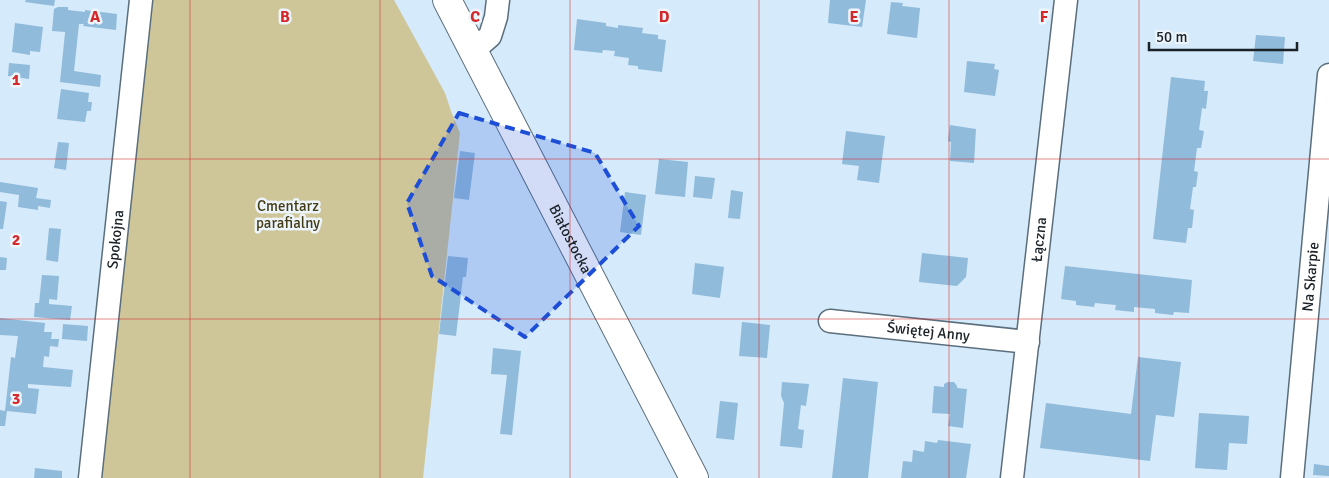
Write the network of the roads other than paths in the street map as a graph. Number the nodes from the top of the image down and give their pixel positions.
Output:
1 (141, 0) edge
2 (447, 0) edge
3 (498, 0) edge
4 (1066, 0) edge
5 (474, 50) junction
6 (1329, 75) edge
7 (830, 321) dead end
8 (1028, 342) junction
9 (90, 478) edge
10 (694, 478) edge
11 (1012, 478) edge
12 (1292, 478) edge

1 - 9 street, Spokojna
2 - 5 street, Białostocka
3 - 5 street
4 - 8 street, Łączna
5 - 10 street, Białostocka
6 - 12 street, Na Skarpie
7 - 8 street, Świętej Anny
8 - 11 street, Łączna

